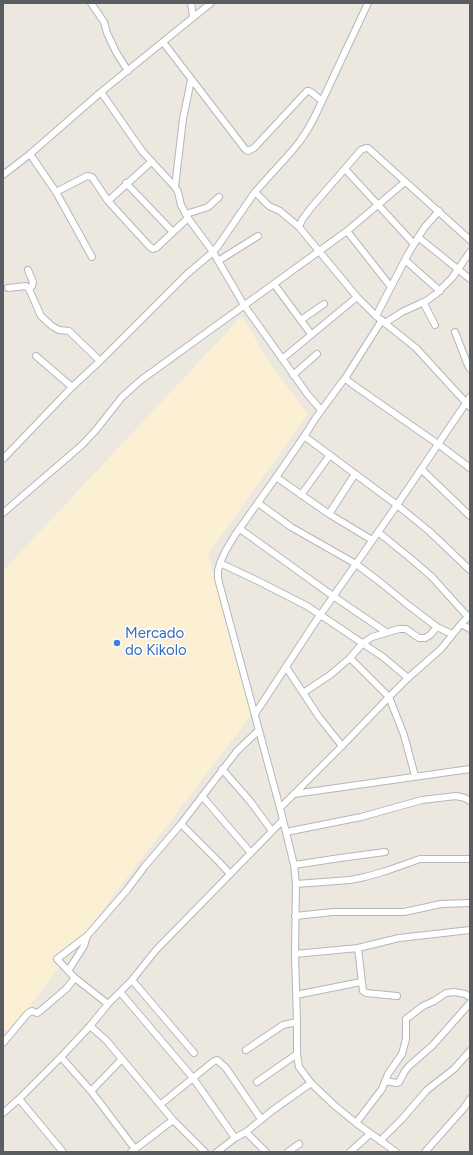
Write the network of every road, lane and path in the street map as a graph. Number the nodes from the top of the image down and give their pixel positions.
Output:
1 (91, 3) edge
2 (191, 3) edge
3 (211, 3) edge
4 (368, 3) edge
5 (203, 6) edge
6 (193, 17) junction
7 (163, 42) junction
8 (128, 71) junction
9 (191, 80) junction
10 (101, 92) junction
11 (322, 101) junction
12 (30, 154) junction
13 (151, 162) junction
14 (345, 169) junction
15 (3, 175) edge
16 (405, 182) junction
17 (126, 184) junction
18 (175, 187) junction
19 (56, 192) junction
20 (255, 192) junction
21 (219, 197) dead end
22 (108, 201) junction
23 (379, 205) junction
24 (438, 212) junction
25 (187, 216) junction
26 (299, 227) junction
27 (172, 231) junction
28 (347, 231) junction
29 (258, 236) dead end
30 (418, 237) junction
31 (470, 240) edge
32 (414, 244) junction
33 (213, 252) junction
34 (319, 252) junction
35 (470, 252) edge
36 (92, 258) dead end
37 (405, 260) junction
38 (218, 261) junction
39 (28, 270) dead end
40 (459, 270) junction
41 (470, 279) edge
42 (274, 284) junction
43 (391, 287) junction
44 (8, 288) dead end
45 (29, 289) junction
46 (440, 291) junction
47 (357, 297) junction
48 (423, 302) junction
49 (324, 304) dead end
50 (244, 305) junction
51 (376, 316) junction
52 (301, 320) junction
53 (384, 322) junction
54 (434, 326) dead end
55 (455, 332) dead end
56 (311, 334) junction
57 (316, 354) dead end
58 (36, 356) dead end
59 (282, 359) junction
60 (100, 361) junction
61 (470, 369) edge
62 (293, 375) junction
63 (344, 380) junction
64 (72, 387) junction
65 (469, 402) edge
66 (321, 410) junction
67 (304, 436) junction
68 (438, 444) junction
69 (330, 455) junction
70 (3, 459) edge
71 (470, 468) edge
72 (421, 469) junction
73 (355, 474) junction
74 (276, 477) junction
75 (301, 495) junction
76 (258, 504) junction
77 (397, 504) junction
78 (3, 512) edge
79 (329, 514) junction
80 (470, 516) edge
81 (240, 529) junction
82 (378, 532) junction
83 (372, 540) junction
84 (220, 563) junction
85 (356, 564) junction
86 (470, 570) edge
87 (333, 596) junction
88 (320, 615) junction
89 (469, 616) edge
90 (461, 624) junction
91 (437, 627) junction
92 (470, 629) edge
93 (386, 632) junction
94 (452, 634) junction
95 (362, 644) junction
96 (350, 658) junction
97 (286, 667) junction
98 (408, 678) junction
99 (303, 694) junction
100 (389, 697) junction
101 (255, 714) junction
102 (259, 730) junction
103 (342, 746) junction
104 (222, 769) junction
105 (470, 769) edge
106 (415, 776) junction
107 (294, 794) junction
108 (202, 796) junction
109 (470, 801) edge
110 (280, 808) junction
111 (283, 820) junction
112 (181, 824) junction
113 (272, 831) junction
114 (286, 832) junction
115 (385, 852) dead end
116 (251, 853) junction
117 (470, 859) edge
118 (294, 865) junction
119 (230, 874) junction
120 (296, 884) junction
121 (470, 903) edge
122 (295, 916) junction
123 (470, 930) edge
124 (87, 936) junction
125 (358, 948) junction
126 (295, 954) junction
127 (68, 971) junction
128 (75, 978) junction
129 (132, 980) junction
130 (361, 982) junction
131 (120, 992) junction
132 (296, 995) junction
133 (397, 996) dead end
134 (470, 997) edge
135 (470, 1003) edge
136 (108, 1004) junction
137 (297, 1022) junction
138 (90, 1026) junction
139 (3, 1043) edge
140 (246, 1050) dead end
141 (470, 1051) edge
142 (194, 1054) dead end
143 (296, 1054) junction
144 (61, 1057) junction
145 (122, 1059) junction
146 (193, 1078) junction
147 (385, 1081) junction
148 (257, 1082) dead end
149 (311, 1084) junction
150 (91, 1091) junction
151 (19, 1099) junction
152 (470, 1099) edge
153 (161, 1104) junction
154 (3, 1113) edge
155 (261, 1119) junction
156 (173, 1120) junction
157 (356, 1123) junction
158 (246, 1132) junction
159 (370, 1134) junction
160 (235, 1138) junction
161 (380, 1141) junction
162 (299, 1144) dead end
163 (133, 1150) edge
164 (63, 1152) edge
165 (205, 1152) edge
166 (219, 1152) edge
167 (266, 1152) edge
168 (288, 1152) edge
169 (350, 1152) edge
170 (396, 1152) edge
171 (425, 1152) edge

1 - 8 street
2 - 6 street
3 - 5 street
4 - 11 street
5 - 6 street
6 - 7 street
7 - 8 street
7 - 9 street
8 - 10 street
9 - 11 street
9 - 18 street
10 - 12 street
10 - 13 street
11 - 20 street
12 - 15 street
12 - 19 street
13 - 17 street
13 - 18 street
14 - 16 street
14 - 23 street
14 - 26 street
16 - 23 street
16 - 24 street
17 - 22 street
17 - 27 street
18 - 25 street
19 - 22 street
19 - 36 street
20 - 26 street
20 - 33 street
21 - 25 street
22 - 27 street
23 - 28 street
23 - 32 street
24 - 30 street
24 - 31 street
25 - 27 street
25 - 33 street
26 - 34 street
28 - 34 street
28 - 43 street
29 - 38 street
30 - 32 street
30 - 40 street
32 - 37 street
33 - 38 street
33 - 60 street
34 - 42 street
34 - 47 street
35 - 40 street
37 - 43 street
37 - 46 street
38 - 50 street
39 - 45 street
40 - 41 street
40 - 46 street
42 - 50 street
42 - 52 street
43 - 51 street
44 - 45 street
45 - 60 street
46 - 48 street
47 - 51 street
47 - 56 street
48 - 53 street
48 - 54 street
49 - 52 street
50 - 59 street
50 - 78 street
51 - 53 street
52 - 56 street
53 - 63 street
53 - 65 street
55 - 61 street
56 - 59 street
57 - 62 street
58 - 64 street
59 - 62 street
60 - 64 street
62 - 66 street
63 - 66 street
63 - 68 street
64 - 70 street
65 - 68 street
66 - 67 street
67 - 69 street
67 - 74 street
68 - 71 street
68 - 72 street
69 - 73 street
69 - 75 street
72 - 77 street
72 - 80 street
73 - 77 street
73 - 79 street
74 - 75 street
74 - 76 street
75 - 79 street
76 - 81 street
76 - 85 street
77 - 82 street
77 - 86 street
79 - 83 street
81 - 84 street
81 - 87 street
82 - 83 street
82 - 89 street
83 - 85 street
84 - 88 street
84 - 101 street
85 - 87 street
85 - 91 street
87 - 88 street
87 - 93 street
88 - 95 street
88 - 97 street
89 - 90 street
90 - 92 street
90 - 94 street
91 - 93 street
91 - 94 street
93 - 95 street
94 - 98 street
95 - 96 street
95 - 98 street
96 - 99 street
96 - 100 street
97 - 99 street
97 - 101 street
98 - 100 street
99 - 103 street
100 - 103 street
100 - 106 street
101 - 102 street
102 - 104 street
102 - 110 street
103 - 107 street
104 - 108 street
104 - 113 street
105 - 106 street
106 - 107 street
107 - 110 street
108 - 112 street
108 - 116 street
109 - 114 street
110 - 111 street
111 - 113 street
111 - 114 street
112 - 119 street
112 - 124 street
113 - 116 street
114 - 118 street
115 - 118 street
116 - 119 street
117 - 120 street
118 - 120 street
119 - 129 street
120 - 122 street
121 - 122 street
122 - 126 street
123 - 125 street
124 - 127 street
124 - 127 street
125 - 126 street
125 - 130 street
126 - 132 street
127 - 128 street
128 - 136 street
128 - 139 street
129 - 131 street
129 - 142 street
130 - 132 street
130 - 133 street
131 - 136 street
131 - 146 street
132 - 137 street
134 - 147 street
135 - 147 street
136 - 138 street
137 - 140 street
137 - 143 street
138 - 144 street
138 - 145 street
141 - 161 street
143 - 148 street
143 - 149 street
144 - 150 street
144 - 151 street
145 - 150 street
145 - 153 street
146 - 153 street
146 - 155 street
146 - 160 street
147 - 157 street
149 - 155 street
149 - 157 street
150 - 163 street
151 - 154 street
151 - 164 street
152 - 171 street
153 - 156 street
155 - 158 street
156 - 163 street
156 - 165 street
157 - 159 street
158 - 160 street
158 - 167 street
159 - 161 street
159 - 169 street
160 - 166 street
161 - 170 street
162 - 168 street

